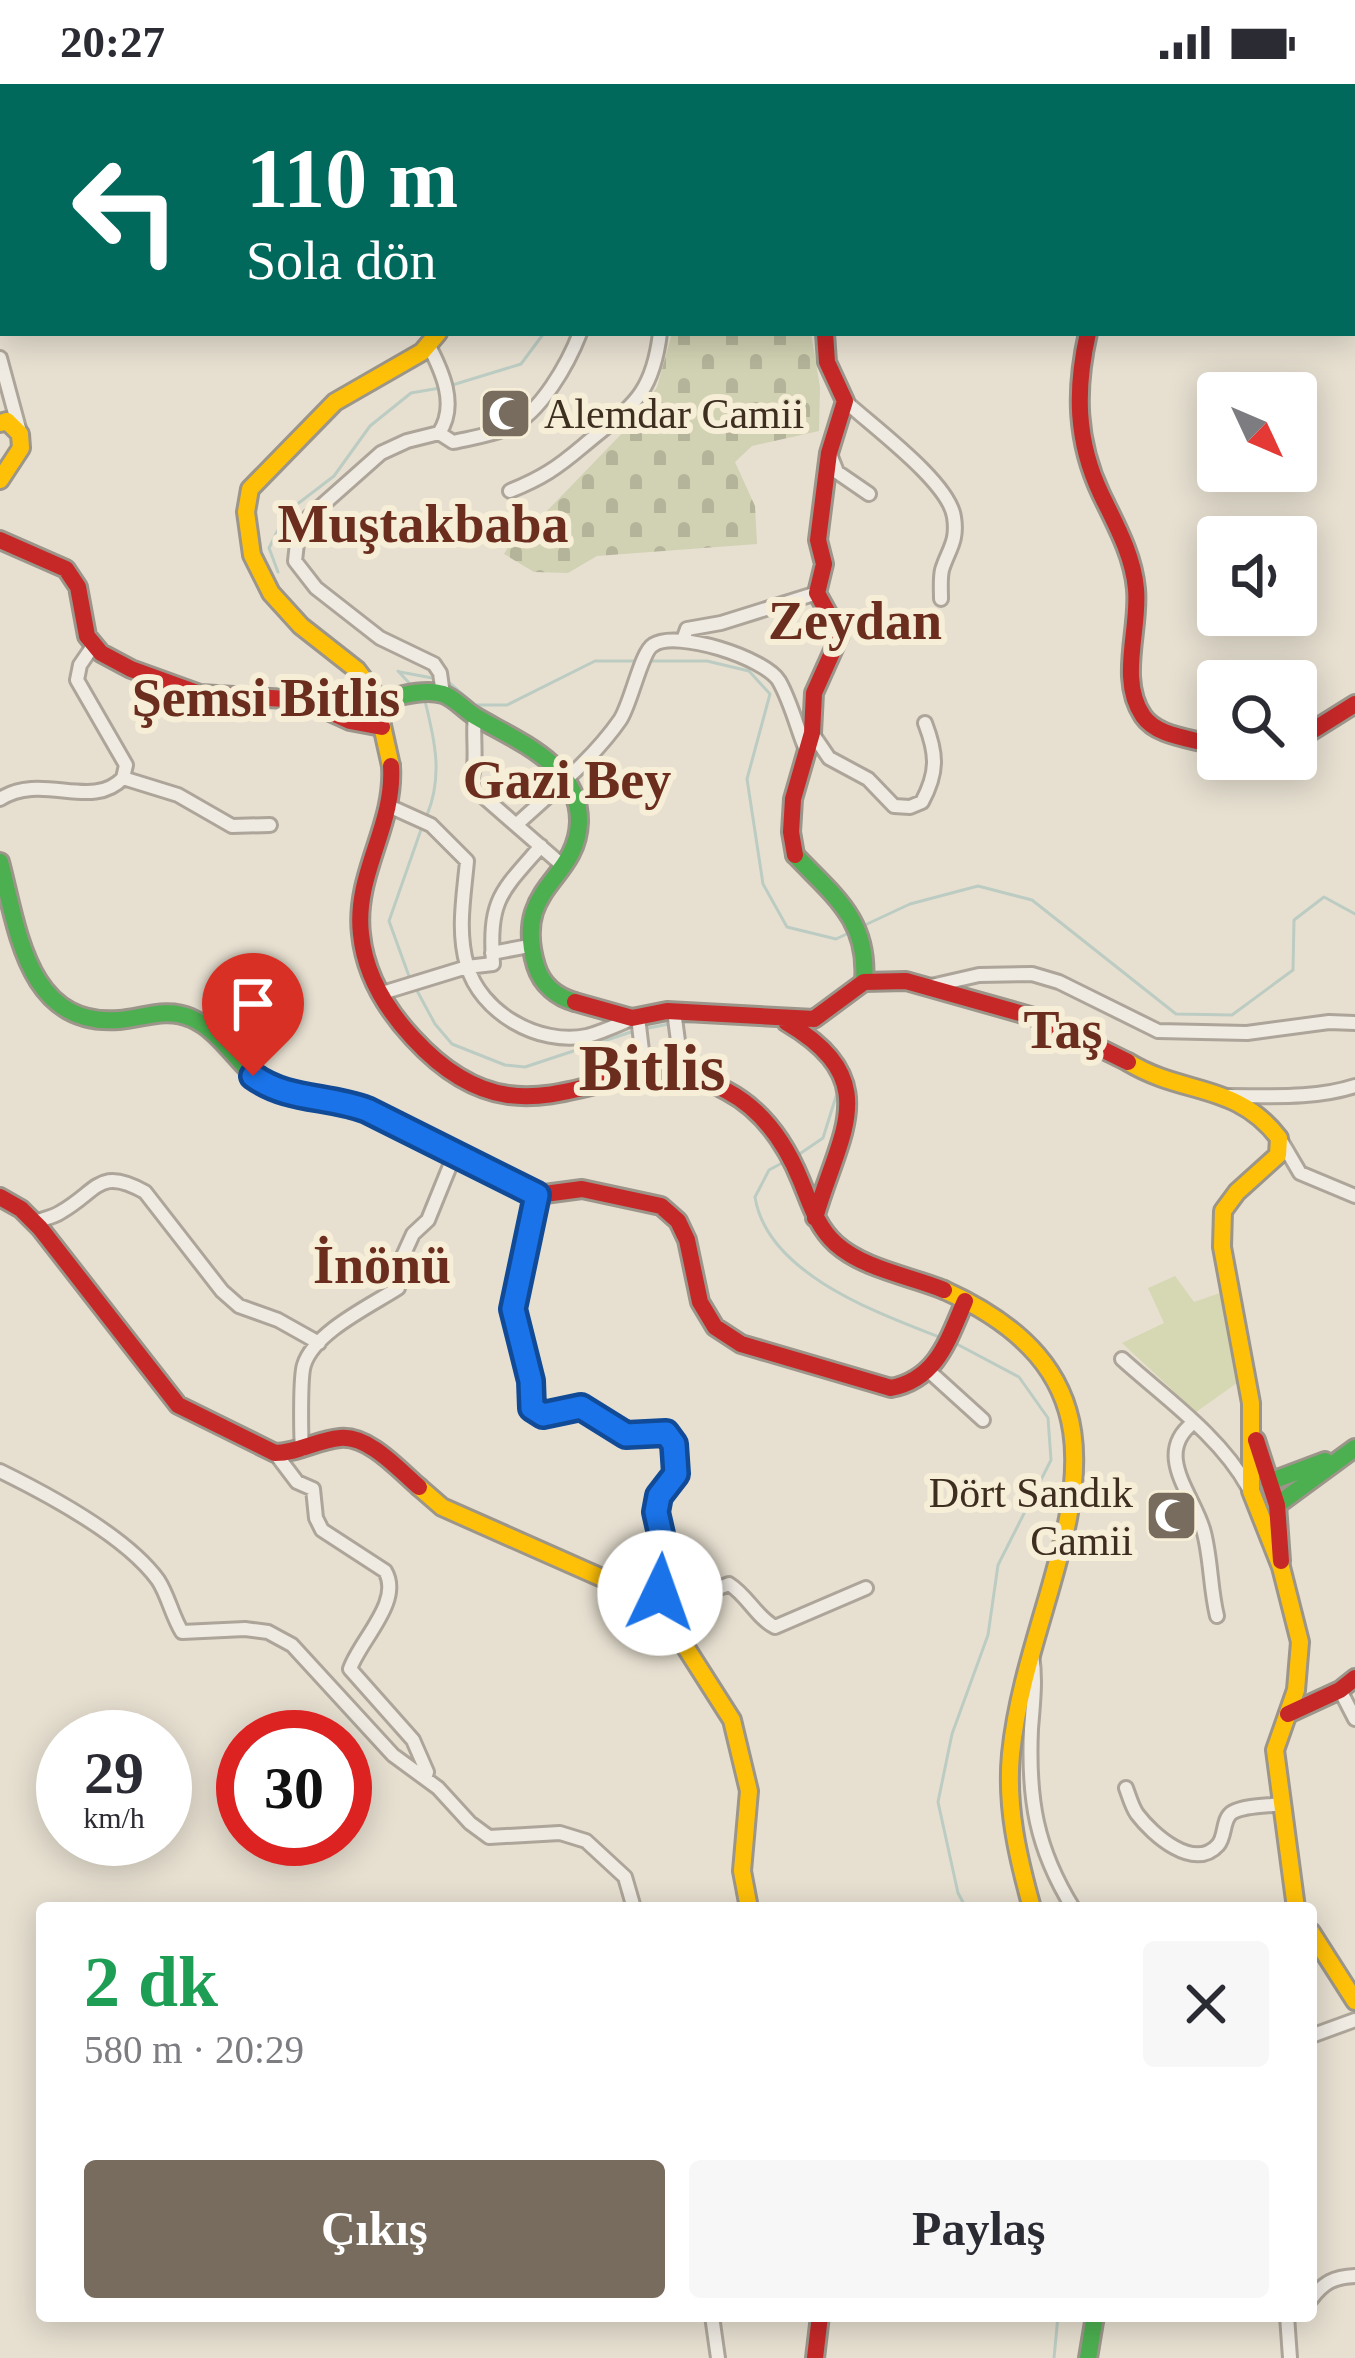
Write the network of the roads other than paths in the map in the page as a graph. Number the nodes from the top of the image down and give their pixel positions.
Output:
1 (579, 336) edge
2 (660, 336) edge
3 (825, 336) edge
4 (1087, 336) edge
5 (433, 339) edge
6 (0, 358) edge
7 (845, 401) junction
8 (0, 423) edge
9 (439, 433) junction
10 (20, 434) junction
11 (829, 453) junction
12 (0, 480) edge
13 (510, 491) dead end
14 (869, 494) dead end
15 (0, 540) edge
16 (817, 593) junction
17 (941, 598) dead end
18 (683, 640) junction
19 (93, 646) junction
20 (431, 693) junction
21 (378, 701) junction
22 (1355, 704) edge
23 (475, 716) junction
24 (925, 723) dead end
25 (382, 727) junction
26 (1317, 728) edge
27 (1197, 741) edge
28 (809, 742) junction
29 (123, 778) junction
30 (566, 779) junction
31 (0, 799) edge
32 (391, 807) junction
33 (516, 824) junction
34 (270, 825) dead end
35 (541, 846) junction
36 (0, 862) edge
37 (562, 865) junction
38 (529, 946) junction
39 (492, 953) junction
40 (467, 967) junction
41 (864, 982) junction
42 (930, 986) junction
43 (379, 994) junction
44 (675, 1019) junction
45 (780, 1019) junction
46 (1355, 1023) edge
47 (637, 1024) junction
48 (654, 1075) junction
49 (1355, 1086) edge
50 (1228, 1096) junction
51 (1280, 1138) junction
52 (457, 1151) junction
53 (537, 1195) junction
54 (1355, 1196) edge
55 (0, 1197) edge
56 (815, 1218) junction
57 (34, 1222) junction
58 (965, 1301) junction
59 (319, 1343) junction
60 (1122, 1359) dead end
61 (930, 1372) junction
62 (983, 1420) dead end
63 (1193, 1423) junction
64 (1253, 1431) junction
65 (302, 1450) junction
66 (1352, 1450) edge
67 (275, 1453) junction
68 (0, 1471) edge
69 (1269, 1482) junction
70 (1251, 1491) junction
71 (1277, 1504) junction
72 (1257, 1511) junction
73 (1280, 1568) junction
74 (866, 1588) dead end
75 (1217, 1616) dead end
76 (669, 1621) junction
77 (1031, 1648) junction
78 (1355, 1678) edge
79 (1340, 1690) junction
80 (1288, 1714) junction
81 (1355, 1719) edge
82 (424, 1778) junction
83 (1126, 1787) dead end
84 (1282, 1804) junction
85 (632, 1902) edge
86 (747, 1902) edge
87 (1031, 1902) edge
88 (1070, 1902) edge
89 (1295, 1902) edge
90 (1317, 1941) edge
91 (1355, 2001) edge
92 (1355, 2020) edge
93 (1317, 2034) edge
94 (1355, 2276) edge
95 (1317, 2291) edge
96 (713, 2322) edge
97 (819, 2322) edge
98 (1094, 2322) edge
99 (1291, 2322) edge
100 (718, 2358) edge
101 (814, 2358) edge
102 (1088, 2358) edge
103 (1290, 2358) edge

1 - 9 street
2 - 13 street
3 - 7 street
4 - 27 street
5 - 9 street
5 - 21 street
6 - 10 street
7 - 11 street
7 - 17 street
8 - 10 street
9 - 20 street
10 - 12 street
11 - 14 street
11 - 16 street
15 - 19 street
16 - 18 street
16 - 28 street
18 - 28 street
18 - 30 street
19 - 25 street
19 - 29 street
20 - 21 street
20 - 23 street
21 - 25 street
22 - 26 street
23 - 30 street
23 - 33 street
24 - 28 street
25 - 32 street
28 - 41 street
29 - 31 street
29 - 34 street
30 - 33 street
30 - 37 street
32 - 40 street
32 - 43 street
33 - 35 street
35 - 37 street
35 - 39 street
36 - 52 street
37 - 38 street
38 - 39 street
38 - 47 street
39 - 40 street
40 - 43 street
40 - 47 street
41 - 42 street
41 - 45 street
42 - 46 street
42 - 50 street
43 - 48 street
44 - 45 street
44 - 47 street
44 - 48 street
45 - 56 street
47 - 48 street
48 - 56 street
49 - 50 street
50 - 51 street
51 - 54 street
51 - 64 street
52 - 53 street
52 - 59 street
53 - 61 street
53 - 76 street
55 - 57 street
56 - 58 street
57 - 59 street
57 - 67 street
58 - 61 street
58 - 77 street
59 - 65 street
60 - 63 street
61 - 62 street
63 - 70 street
63 - 75 street
64 - 69 street
64 - 70 street
65 - 67 street
65 - 76 street
66 - 69 street
66 - 71 street
67 - 82 street
68 - 82 street
69 - 70 street
69 - 71 street
70 - 72 street
71 - 72 street
71 - 73 street
72 - 73 street
73 - 80 street
74 - 76 street
76 - 86 street
77 - 87 street
77 - 88 street
78 - 79 street
79 - 80 street
79 - 81 street
80 - 84 street
82 - 85 street
83 - 84 street
84 - 89 street
90 - 91 street
92 - 93 street
94 - 95 street
96 - 100 street
97 - 101 street
98 - 102 street
99 - 103 street

